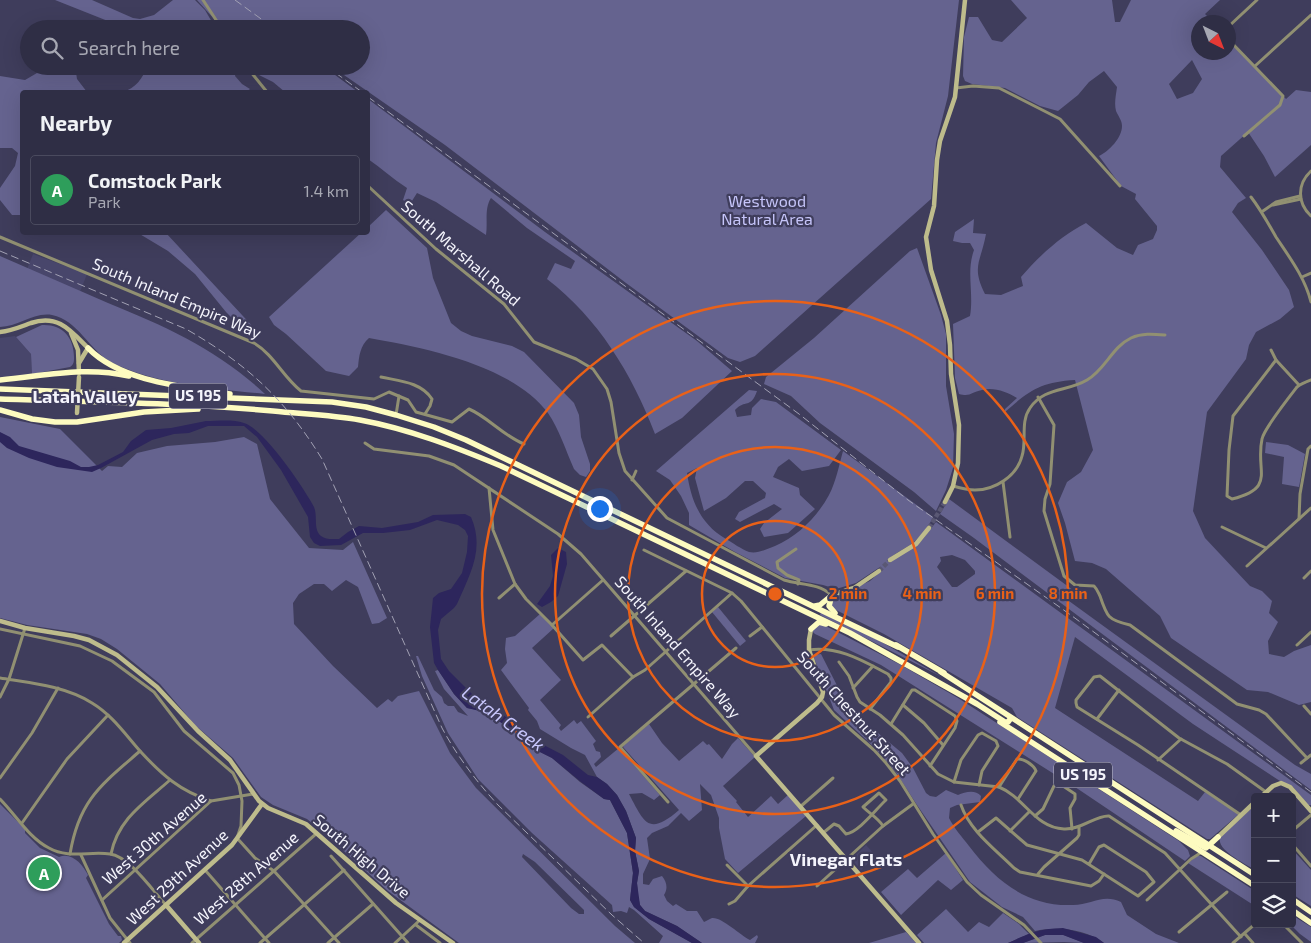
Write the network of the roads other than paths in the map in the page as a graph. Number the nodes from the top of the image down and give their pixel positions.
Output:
1 (203, 0) edge
2 (965, 0) edge
3 (1257, 0) edge
4 (1311, 15) edge
5 (216, 20) edge
6 (1236, 20) edge
7 (1236, 47) edge
8 (1255, 66) junction
9 (253, 75) edge
10 (956, 88) junction
11 (265, 90) edge
12 (1244, 136) dead end
13 (1311, 171) edge
14 (1120, 186) dead end
15 (370, 188) edge
16 (1251, 197) dead end
17 (1300, 198) junction
18 (1263, 211) junction
19 (1311, 216) edge
20 (0, 237) edge
21 (1311, 272) edge
22 (1302, 277) junction
23 (1311, 302) edge
24 (69, 330) junction
25 (0, 332) edge
26 (1165, 335) dead end
27 (88, 348) junction
28 (1272, 350) dead end
29 (1276, 360) junction
30 (79, 363) junction
31 (79, 374) junction
32 (382, 377) dead end
33 (0, 380) edge
34 (1311, 380) edge
35 (161, 383) junction
36 (1299, 385) junction
37 (0, 389) edge
38 (400, 396) junction
39 (1038, 397) junction
40 (257, 398) junction
41 (0, 399) edge
42 (0, 410) edge
43 (255, 410) junction
44 (424, 414) junction
45 (396, 415) junction
46 (77, 422) junction
47 (365, 443) dead end
48 (524, 444) dead end
49 (1311, 446) edge
50 (636, 471) dead end
51 (632, 480) junction
52 (1003, 482) junction
53 (953, 486) junction
54 (489, 487) junction
55 (945, 502) tunnel mouth
56 (1311, 508) edge
57 (594, 511) junction
58 (1298, 519) junction
59 (642, 525) junction
60 (1222, 527) dead end
61 (929, 528) tunnel mouth
62 (1010, 537) dead end
63 (1266, 548) junction
64 (796, 549) dead end
65 (644, 550) dead end
66 (890, 560) tunnel mouth
67 (1247, 566) dead end
68 (687, 571) junction
69 (879, 571) tunnel mouth
70 (1311, 572) edge
71 (1304, 578) dead end
72 (603, 580) junction
73 (515, 584) junction
74 (798, 584) junction
75 (732, 593) junction
76 (832, 595) junction
77 (498, 598) dead end
78 (794, 606) junction
79 (815, 606) junction
80 (634, 616) junction
81 (0, 621) edge
82 (552, 625) junction
83 (762, 627) junction
84 (25, 628) junction
85 (0, 629) edge
86 (811, 629) junction
87 (1311, 632) edge
88 (24, 634) junction
89 (611, 636) dead end
90 (750, 636) dead end
91 (1297, 645) dead end
92 (898, 647) junction
93 (736, 648) dead end
94 (809, 650) junction
95 (665, 651) junction
96 (884, 651) junction
97 (117, 655) junction
98 (112, 661) junction
99 (839, 662) dead end
100 (873, 666) junction
101 (0, 678) edge
102 (633, 678) junction
103 (9, 679) junction
104 (693, 683) junction
105 (58, 688) junction
106 (853, 688) junction
107 (1119, 690) junction
108 (0, 697) edge
109 (822, 698) junction
110 (964, 698) junction
111 (903, 705) junction
112 (1304, 706) dead end
113 (870, 709) junction
114 (1311, 714) edge
115 (108, 715) junction
116 (184, 717) junction
117 (588, 717) dead end
118 (1011, 718) junction
119 (1097, 719) junction
120 (177, 722) junction
121 (891, 724) junction
122 (1181, 739) junction
123 (211, 743) junction
124 (943, 746) junction
125 (205, 750) junction
126 (140, 751) junction
127 (1311, 755) edge
128 (756, 756) junction
129 (1307, 758) junction
130 (1158, 760) junction
131 (1301, 763) dead end
132 (930, 766) junction
133 (0, 778) edge
134 (832, 778) dead end
135 (170, 780) junction
136 (954, 782) junction
137 (978, 786) junction
138 (999, 787) junction
139 (1266, 792) joint
140 (253, 794) junction
141 (242, 796) junction
142 (1018, 799) junction
143 (0, 800) edge
144 (211, 801) junction
145 (668, 802) dead end
146 (262, 804) junction
147 (913, 804) junction
148 (961, 805) dead end
149 (1251, 806) edge
150 (800, 807) junction
151 (1311, 811) edge
152 (1030, 812) junction
153 (871, 814) junction
154 (1241, 814) junction
155 (1035, 816) junction
156 (1311, 816) edge
157 (1170, 821) junction
158 (22, 823) junction
159 (816, 825) junction
160 (883, 826) junction
161 (1079, 827) junction
162 (1296, 828) edge
163 (1072, 829) junction
164 (1010, 831) junction
165 (978, 832) junction
166 (318, 833) junction
167 (823, 833) junction
168 (1218, 837) junction
169 (237, 838) junction
170 (1206, 849) junction
171 (1296, 849) edge
172 (70, 854) junction
173 (80, 854) junction
174 (111, 854) junction
175 (1059, 854) junction
176 (331, 856) dead end
177 (1224, 856) junction
178 (846, 860) junction
179 (1089, 864) junction
180 (728, 865) dead end
181 (1311, 866) edge
182 (134, 870) junction
183 (205, 870) junction
184 (344, 870) junction
185 (1179, 870) junction
186 (274, 871) junction
187 (1251, 873) edge
188 (1038, 874) junction
189 (1104, 874) junction
190 (1251, 883) edge
191 (748, 886) junction
192 (817, 886) dead end
193 (1227, 892) dead end
194 (102, 900) junction
195 (1147, 900) dead end
196 (1296, 903) edge
197 (304, 904) junction
198 (373, 904) junction
199 (729, 904) dead end
200 (1211, 904) junction
201 (236, 905) junction
202 (166, 906) junction
203 (1311, 912) edge
204 (1296, 913) edge
205 (420, 920) junction
206 (1311, 922) edge
207 (416, 925) junction
208 (1251, 928) edge
209 (1287, 928) edge
210 (1179, 932) dead end
211 (1244, 934) junction
212 (402, 937) junction
213 (1240, 937) junction
214 (334, 938) junction
215 (265, 939) junction
216 (127, 942) edge
217 (195, 942) edge
218 (260, 943) edge
219 (269, 943) edge
220 (328, 943) edge
221 (339, 943) edge
222 (395, 943) edge
223 (408, 943) edge
224 (440, 943) edge
225 (453, 943) edge
226 (919, 943) edge
227 (1041, 943) edge
228 (1233, 943) edge
229 (1253, 943) edge
230 (1302, 943) edge

1 - 5 street
2 - 10 street
3 - 6 street
4 - 8 street
7 - 8 street
8 - 12 street
9 - 11 street
10 - 14 street
10 - 53 street
13 - 17 street
15 - 51 street, South Marshall Road
16 - 18 street
17 - 18 street
17 - 19 street
18 - 22 street
20 - 38 street, South Inland Empire Way
21 - 22 street
22 - 23 street
24 - 25 street
24 - 27 street
24 - 30 street
26 - 39 street
27 - 30 street
27 - 35 highway
28 - 29 street
29 - 36 street
29 - 36 street
30 - 31 street
31 - 33 highway
31 - 35 highway
31 - 46 street, bridge
32 - 44 street
34 - 36 street
35 - 40 highway
37 - 40 highway, US 195
38 - 44 street
38 - 45 street
39 - 52 street
39 - 129 street
40 - 45 highway, US 195
41 - 43 highway, US 195
42 - 46 highway
43 - 46 highway
43 - 57 highway, US 195
44 - 48 street
45 - 59 highway, US 195
47 - 54 street, South Inland Empire Way
49 - 58 street
50 - 51 street
51 - 74 street, South Marshall Road
52 - 53 street
52 - 62 street
53 - 55 street
54 - 72 street, South Inland Empire Way
54 - 73 street
56 - 58 street
57 - 59 highway
57 - 78 highway, US 195
58 - 63 street
59 - 79 highway, US 195
60 - 63 street
61 - 66 street
63 - 67 street
64 - 74 street
65 - 68 street, South Chestnut Street
68 - 75 street, South Chestnut Street
68 - 80 street
69 - 76 street
70 - 71 street
72 - 80 street, South Inland Empire Way
72 - 82 street
73 - 77 street
73 - 82 street
74 - 76 street, South Marshall Road
75 - 83 street, South Chestnut Street
75 - 95 street
76 - 79 highway
76 - 92 highway
78 - 86 highway
78 - 96 highway, US 195
79 - 92 highway, US 195
80 - 89 street
80 - 95 street, South Inland Empire Way
81 - 84 street
82 - 102 street
83 - 90 street
83 - 109 street, South Chestnut Street
84 - 88 street
84 - 97 street, South High Drive
85 - 88 street
86 - 94 street
86 - 96 highway
87 - 91 street
88 - 98 street
88 - 103 street
92 - 118 highway, US 195
93 - 104 street
94 - 100 street
94 - 109 street
95 - 102 street
95 - 104 street, South Inland Empire Way
96 - 110 highway, US 195
97 - 98 street
97 - 116 street, South High Drive
98 - 120 street
99 - 106 street
100 - 106 street
100 - 113 street
101 - 103 street
102 - 117 street
103 - 105 street
103 - 108 street
104 - 128 street, South Inland Empire Way
104 - 145 street
105 - 115 street
105 - 133 street
106 - 113 street
107 - 119 street
107 - 119 street
107 - 122 street
109 - 128 street
109 - 147 street, South Chestnut Street
110 - 118 highway
110 - 170 highway, US 195
111 - 121 street
111 - 124 street
111 - 124 street
112 - 114 street
113 - 121 street
115 - 126 street
115 - 158 street
116 - 120 street
116 - 123 street, South High Drive
118 - 157 highway, US 195
119 - 130 street
120 - 125 street
121 - 132 street
122 - 130 street
122 - 139 street
123 - 125 street
123 - 140 street, South High Drive
124 - 132 street
125 - 141 street
126 - 135 street
126 - 172 street
127 - 129 street
128 - 150 street, South Inland Empire Way
129 - 131 street
130 - 154 street
132 - 136 street
134 - 150 street
135 - 144 street
135 - 174 street
136 - 137 street
136 - 137 street
137 - 138 street
138 - 142 street
138 - 142 street
139 - 151 street
140 - 141 street, West 30th Avenue
140 - 146 street, South High Drive
141 - 144 street, West 30th Avenue
141 - 169 street
142 - 152 street
143 - 158 street
144 - 182 street, West 30th Avenue
146 - 166 street, South High Drive
146 - 169 street, West 29th Avenue
147 - 160 street
147 - 227 street, South Chestnut Street
148 - 165 street
149 - 154 street
150 - 159 street, South Inland Empire Way
152 - 155 street
152 - 164 street
153 - 153 street
153 - 160 street
153 - 167 street
154 - 168 street
155 - 163 street
155 - 163 street
156 - 162 street
157 - 168 highway
157 - 170 highway, US 195
158 - 172 street
159 - 167 street, South Inland Empire Way
159 - 191 street
160 - 178 street
161 - 163 street
161 - 175 street
161 - 185 street
164 - 165 street
164 - 175 street
165 - 188 street
166 - 186 street, West 28th Avenue
166 - 205 street, South High Drive
167 - 178 street, South Inland Empire Way
168 - 170 highway
168 - 177 highway
169 - 183 street, West 29th Avenue
169 - 186 street
170 - 177 highway, US 195
170 - 185 street
170 - 190 highway, US 195
171 - 181 street
172 - 173 street
173 - 174 street
173 - 194 street
174 - 182 street
175 - 179 street
175 - 188 street
176 - 184 street
177 - 187 highway, US 195
178 - 192 street
178 - 226 street, South Inland Empire Way
179 - 189 street
179 - 189 street
180 - 191 street
182 - 194 street, West 30th Avenue
182 - 202 street
183 - 201 street
183 - 202 street, West 29th Avenue
184 - 197 street
184 - 198 street
185 - 195 street
185 - 200 street
186 - 197 street
186 - 201 street, West 28th Avenue
188 - 189 street
191 - 199 street
193 - 200 street
194 - 216 street
196 - 203 highway
197 - 214 street
197 - 215 street
198 - 212 street
198 - 214 street
200 - 210 street
200 - 213 street
201 - 215 street
201 - 217 street, West 28th Avenue
202 - 216 street, West 29th Avenue
202 - 217 street
204 - 206 highway
205 - 207 street
205 - 225 street, South High Drive
207 - 212 street
207 - 224 street
208 - 211 street
209 - 230 street
211 - 213 street
211 - 229 street
212 - 222 street
212 - 223 street
213 - 228 street
214 - 220 street
214 - 221 street
215 - 218 street
215 - 219 street

